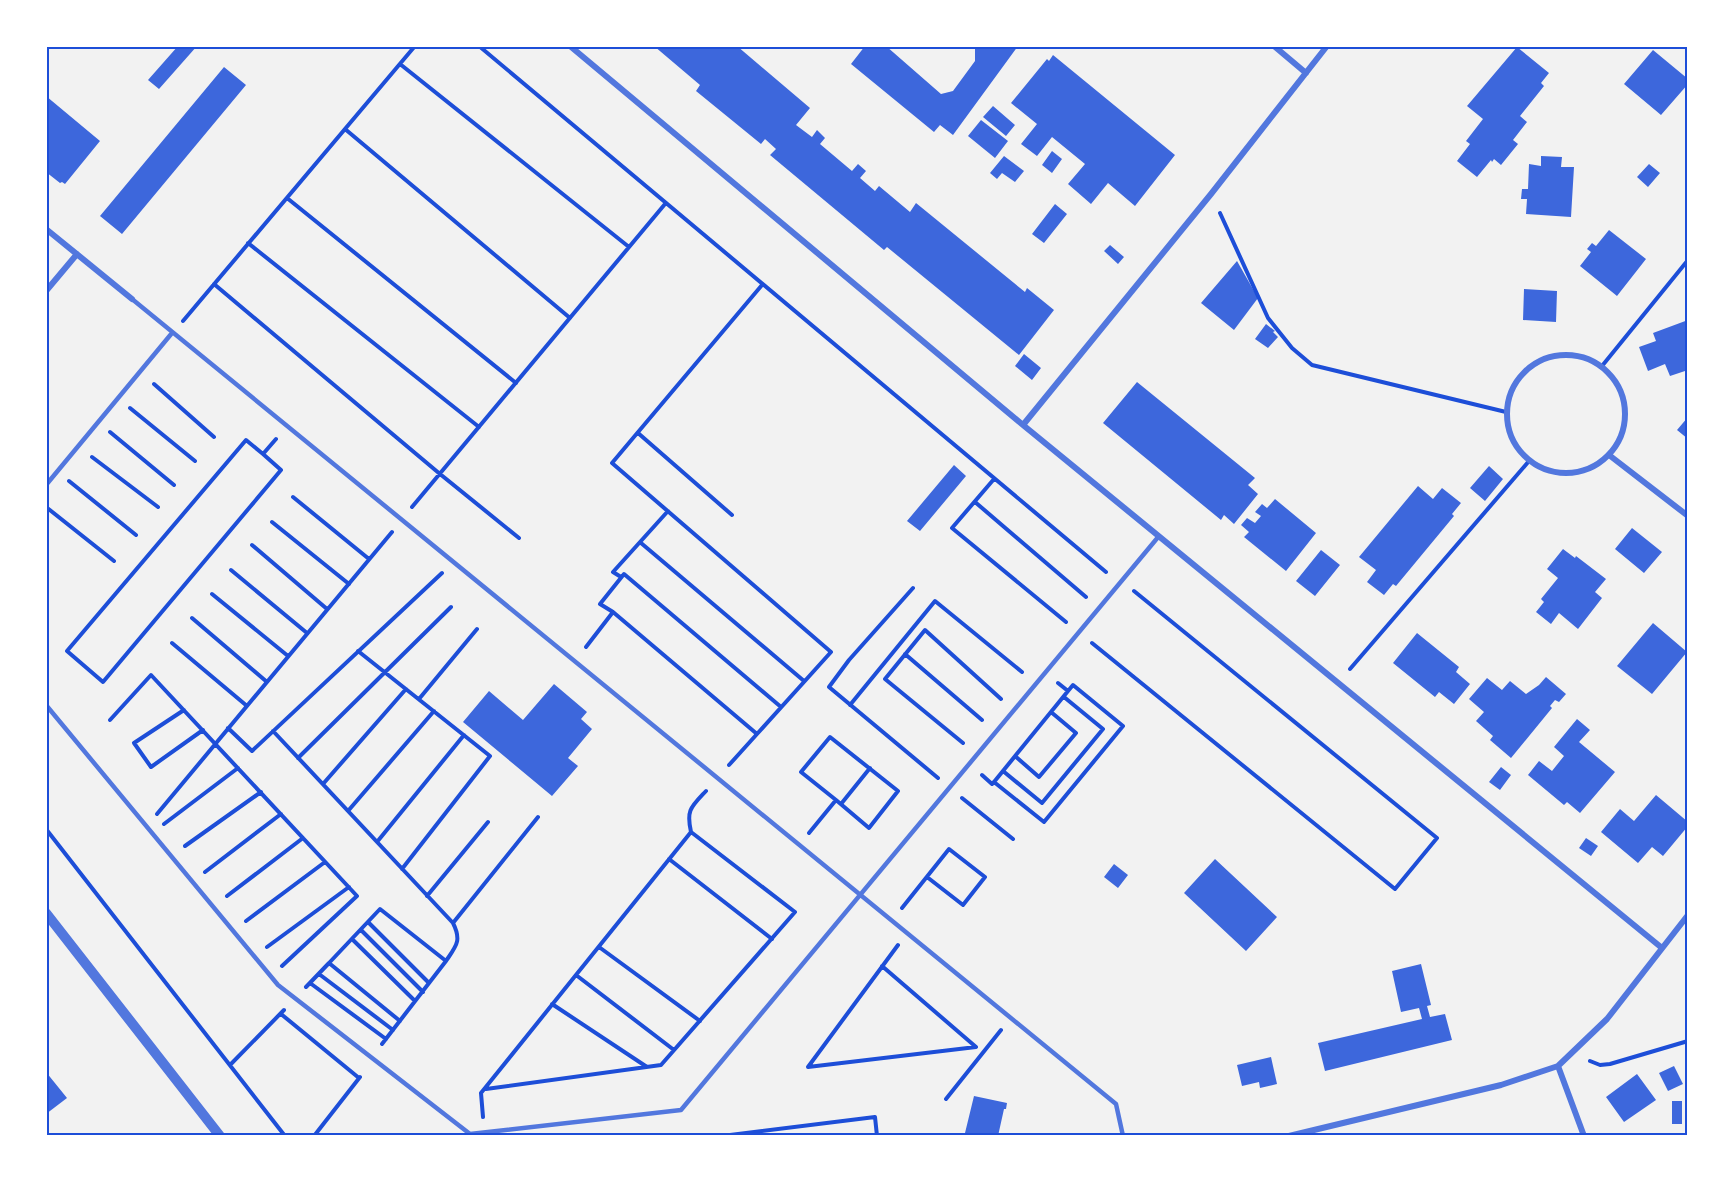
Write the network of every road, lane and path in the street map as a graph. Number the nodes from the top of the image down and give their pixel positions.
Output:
1 (415, 46) edge
2 (480, 46) edge
3 (570, 46) edge
4 (1274, 46) edge
5 (1327, 46) edge
6 (400, 64) junction
7 (1306, 73) junction
8 (345, 129) junction
9 (1211, 194) junction
10 (287, 198) junction
11 (46, 228) edge
12 (248, 243) junction
13 (629, 247) dead end
14 (77, 254) junction
15 (1688, 260) edge
16 (214, 284) junction
17 (762, 285) junction
18 (46, 291) edge
19 (132, 299) joint
20 (570, 318) dead end
21 (172, 333) junction
22 (1602, 366) junction
23 (140, 372) junction
24 (516, 383) dead end
25 (118, 398) junction
26 (1506, 412) junction
27 (98, 422) junction
28 (1023, 425) junction
29 (287, 427) junction
30 (479, 427) dead end
31 (638, 433) junction
32 (214, 437) dead end
33 (78, 447) junction
34 (263, 454) junction
35 (1609, 455) junction
36 (195, 461) dead end
37 (1529, 461) junction
38 (57, 471) junction
39 (994, 479) junction
40 (46, 485) edge
41 (174, 485) dead end
42 (293, 497) dead end
43 (975, 502) junction
44 (46, 507) edge
45 (158, 507) dead end
46 (668, 512) junction
47 (732, 515) dead end
48 (1688, 516) edge
49 (272, 522) dead end
50 (136, 535) dead end
51 (1160, 536) junction
52 (519, 538) dead end
53 (640, 543) junction
54 (252, 545) dead end
55 (369, 559) dead end
56 (114, 561) dead end
57 (453, 563) junction
58 (231, 570) dead end
59 (621, 578) junction
60 (1121, 583) junction
61 (349, 584) dead end
62 (913, 588) dead end
63 (212, 594) dead end
64 (451, 607) dead end
65 (1082, 607) dead end
66 (327, 609) dead end
67 (613, 612) junction
68 (1075, 615) dead end
69 (192, 618) dead end
70 (1067, 623) junction
71 (477, 629) dead end
72 (307, 633) dead end
73 (1080, 633) junction
74 (172, 643) dead end
75 (358, 651) junction
76 (905, 654) junction
77 (288, 656) dead end
78 (575, 662) junction
79 (385, 672) junction
80 (1046, 673) junction
81 (804, 681) junction
82 (267, 682) dead end
83 (1338, 683) junction
84 (1037, 684) junction
85 (406, 689) junction
86 (1068, 691) junction
87 (1064, 696) junction
88 (419, 699) junction
89 (46, 705) edge
90 (850, 705) junction
91 (995, 705) dead end
92 (247, 706) dead end
93 (781, 707) junction
94 (184, 710) junction
95 (434, 711) junction
96 (1051, 712) junction
97 (989, 713) dead end
98 (110, 720) dead end
99 (982, 720) junction
100 (228, 728) dead end
101 (976, 728) dead end
102 (202, 730) junction
103 (273, 731) junction
104 (757, 734) junction
105 (464, 735) junction
106 (969, 735) dead end
107 (963, 743) junction
108 (977, 756) junction
109 (1015, 756) junction
110 (298, 758) junction
111 (969, 765) junction
112 (238, 768) junction
113 (870, 768) junction
114 (1003, 771) junction
115 (717, 778) junction
116 (994, 782) junction
117 (323, 784) junction
118 (950, 788) junction
119 (261, 792) junction
120 (836, 800) junction
121 (841, 804) junction
122 (348, 811) junction
123 (281, 814) junction
124 (538, 816) dead end
125 (488, 822) dead end
126 (46, 829) edge
127 (691, 832) junction
128 (152, 833) junction
129 (303, 838) junction
130 (1013, 838) dead end
131 (377, 842) junction
132 (800, 845) junction
133 (171, 856) junction
134 (669, 859) junction
135 (325, 862) junction
136 (402, 869) junction
137 (927, 877) junction
138 (192, 882) junction
139 (349, 887) junction
140 (861, 895) junction
141 (427, 896) junction
142 (213, 907) junction
143 (46, 913) edge
144 (1688, 915) edge
145 (892, 921) junction
146 (368, 922) junction
147 (453, 923) junction
148 (361, 930) junction
149 (233, 931) junction
150 (907, 933) junction
151 (352, 939) junction
152 (772, 939) junction
153 (599, 947) junction
154 (1662, 948) junction
155 (254, 956) junction
156 (446, 961) junction
157 (329, 963) junction
158 (882, 966) junction
159 (319, 974) junction
160 (576, 975) junction
161 (271, 977) junction
162 (310, 983) junction
163 (429, 983) junction
164 (423, 992) junction
165 (296, 998) junction
166 (415, 1001) junction
167 (552, 1004) junction
168 (281, 1014) junction
169 (1011, 1018) junction
170 (400, 1021) junction
171 (700, 1021) junction
172 (393, 1030) junction
173 (386, 1039) junction
174 (1688, 1041) edge
175 (976, 1047) junction
176 (674, 1050) junction
177 (983, 1053) junction
178 (1571, 1053) junction
179 (373, 1058) junction
180 (230, 1065) junction
181 (1558, 1066) junction
182 (647, 1068) junction
183 (359, 1078) junction
184 (484, 1089) junction
185 (946, 1099) dead end
186 (485, 1132) junction
187 (220, 1136) edge
188 (285, 1136) edge
189 (314, 1136) edge
190 (722, 1136) edge
191 (877, 1136) edge
192 (1123, 1136) edge
193 (1289, 1136) edge
194 (1584, 1136) edge

1 - 6 path
2 - 17 path
3 - 28 street
4 - 7 street
5 - 7 street
6 - 8 path
6 - 13 path
7 - 9 street
8 - 10 path
8 - 20 path
9 - 26 path
9 - 28 street
10 - 12 path
10 - 24 path
11 - 14 street
12 - 16 path
12 - 30 path
14 - 18 street
14 - 19 street
15 - 22 path
16 - 21 path
16 - 52 path
17 - 31 path
17 - 39 path
19 - 21 lane
21 - 23 lane
21 - 29 lane
22 - 26 street
22 - 35 street
23 - 25 lane
23 - 32 path
25 - 27 lane
25 - 36 path
26 - 37 street
27 - 33 lane
27 - 41 path
28 - 51 street
29 - 34 path
29 - 57 lane
31 - 46 path
31 - 47 path
33 - 38 lane
33 - 45 path
34 - 34 path
35 - 37 street
35 - 48 street
37 - 83 path
38 - 40 lane
38 - 50 path
39 - 43 path
39 - 60 path
42 - 55 path
43 - 65 path
43 - 70 path
44 - 56 path
46 - 53 path
46 - 81 path
49 - 61 path
51 - 60 lane
51 - 83 street
53 - 59 path
53 - 81 path
54 - 66 path
57 - 75 path
57 - 78 lane
58 - 72 path
59 - 67 path
59 - 93 path
60 - 73 lane
60 - 73 path
62 - 90 path
63 - 77 path
64 - 79 path
67 - 78 path
67 - 104 path
68 - 70 path
69 - 82 path
70 - 73 path
71 - 88 path
73 - 80 lane
74 - 92 path
75 - 79 path
75 - 103 path
76 - 91 path
76 - 99 path
76 - 107 path
78 - 115 lane
79 - 85 path
79 - 110 path
80 - 84 lane
80 - 86 path
81 - 93 path
83 - 154 street
84 - 90 path
84 - 108 lane
85 - 88 path
85 - 117 path
86 - 87 path
86 - 116 path
87 - 96 path
87 - 114 path
88 - 95 path
89 - 128 lane
90 - 118 path
93 - 104 path
94 - 98 path
94 - 102 path
94 - 102 path
95 - 105 path
95 - 122 path
96 - 109 path
96 - 109 path
97 - 99 path
99 - 101 path
100 - 103 path
102 - 112 path
103 - 110 path
104 - 115 path
105 - 131 path
105 - 136 path
106 - 107 path
107 - 108 path
108 - 111 lane
109 - 114 path
110 - 117 path
111 - 116 path
111 - 118 lane
112 - 119 path
112 - 128 path
113 - 120 path
113 - 121 path
113 - 121 path
114 - 116 path
115 - 127 path
115 - 132 lane
117 - 122 path
118 - 130 path
118 - 140 lane
119 - 123 path
119 - 133 path
120 - 121 path
120 - 132 path
122 - 131 path
123 - 129 path
123 - 138 path
124 - 147 path
125 - 141 path
126 - 180 path
127 - 134 path
127 - 152 path
128 - 133 lane
129 - 135 path
129 - 142 path
131 - 136 path
132 - 140 lane
133 - 138 lane
134 - 152 path
134 - 153 path
135 - 139 path
135 - 149 path
136 - 141 path
137 - 137 path
137 - 145 path
138 - 142 lane
139 - 155 path
139 - 161 path
140 - 145 lane
140 - 186 lane
141 - 147 path
142 - 149 lane
143 - 187 street
144 - 154 street
145 - 150 lane
146 - 148 path
146 - 156 path
146 - 163 path
147 - 156 path
148 - 151 path
148 - 164 path
149 - 155 lane
150 - 158 path
150 - 169 lane
151 - 157 path
151 - 166 path
152 - 171 path
153 - 160 path
153 - 171 path
154 - 178 street
155 - 161 lane
156 - 163 path
157 - 159 path
157 - 170 path
158 - 175 path
158 - 175 path
159 - 162 path
159 - 172 path
160 - 167 path
160 - 176 path
161 - 165 lane
162 - 165 path
162 - 173 path
163 - 164 path
164 - 166 path
165 - 168 path
165 - 179 lane
166 - 170 path
167 - 182 path
167 - 184 path
168 - 180 path
168 - 183 path
169 - 177 path
169 - 192 lane
170 - 172 path
171 - 176 path
172 - 173 path
173 - 179 path
174 - 178 path
175 - 177 path
176 - 182 path
177 - 185 path
178 - 181 street
179 - 183 path
179 - 186 lane
180 - 188 path
181 - 193 street
181 - 194 street
182 - 184 path
183 - 189 path
184 - 186 path
190 - 191 path

